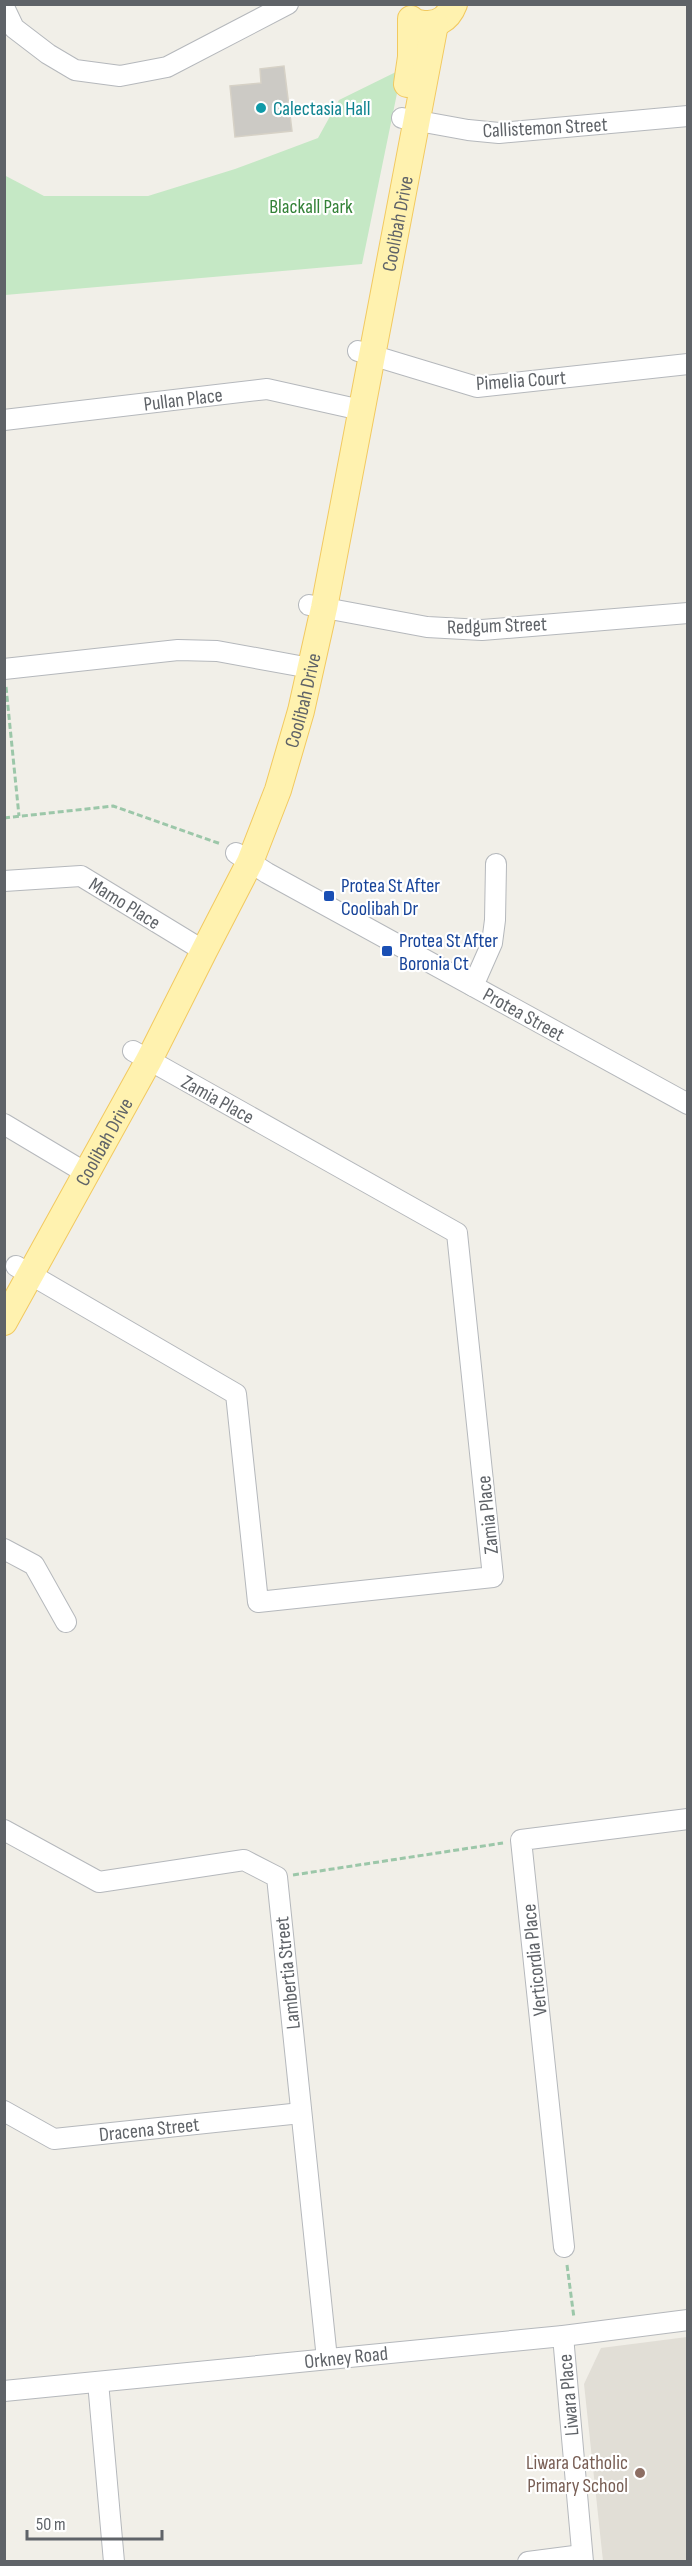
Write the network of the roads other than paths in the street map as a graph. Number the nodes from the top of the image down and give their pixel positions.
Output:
1 (288, 4) edge
2 (454, 4) edge
3 (4, 7) edge
4 (416, 16) edge
5 (687, 116) edge
6 (409, 119) junction
7 (364, 353) junction
8 (687, 364) edge
9 (353, 409) junction
10 (4, 420) edge
11 (316, 606) junction
12 (687, 613) edge
13 (303, 666) junction
14 (4, 669) edge
15 (243, 858) junction
16 (496, 864) dead end
17 (4, 881) edge
18 (198, 947) junction
19 (473, 986) junction
20 (141, 1055) junction
21 (687, 1104) edge
22 (4, 1124) edge
23 (80, 1169) junction
24 (17, 1276) edge
25 (4, 1322) edge
26 (4, 1549) edge
27 (66, 1622) dead end
28 (687, 1819) edge
29 (4, 1830) edge
30 (4, 2111) edge
31 (301, 2114) junction
32 (564, 2247) road end
33 (687, 2319) edge
34 (569, 2335) junction
35 (327, 2359) junction
36 (98, 2382) junction
37 (4, 2391) edge
38 (582, 2558) edge
39 (114, 2562) edge
40 (528, 2562) edge

1 - 3 street
2 - 4 main road
4 - 6 main road, Coolibah Drive
5 - 6 street, Callistemon Street
6 - 7 main road, Coolibah Drive
7 - 8 street, Pimelia Court
7 - 9 main road, Coolibah Drive
9 - 10 street, Pullan Place
9 - 11 main road, Coolibah Drive
11 - 12 street, Redgum Street
11 - 13 main road, Coolibah Drive
13 - 14 street
13 - 15 main road, Coolibah Drive
15 - 18 main road, Coolibah Drive
15 - 19 street, Protea Street
16 - 19 street
17 - 18 street, Mamo Place
18 - 20 main road, Coolibah Drive
19 - 21 street, Protea Street
20 - 23 main road, Coolibah Drive
20 - 24 street, Zamia Place
22 - 23 street
23 - 24 main road, Coolibah Drive
24 - 25 main road, Coolibah Drive
26 - 27 street
28 - 32 street, Verticordia Place
29 - 31 street, Lambertia Street
30 - 31 street, Dracena Street
31 - 35 street, Lambertia Street
33 - 34 street, Orkney Road
34 - 35 street, Orkney Road
34 - 38 street, Liwara Place
35 - 36 street, Orkney Road
36 - 37 street, Orkney Road
36 - 39 street
38 - 40 street

